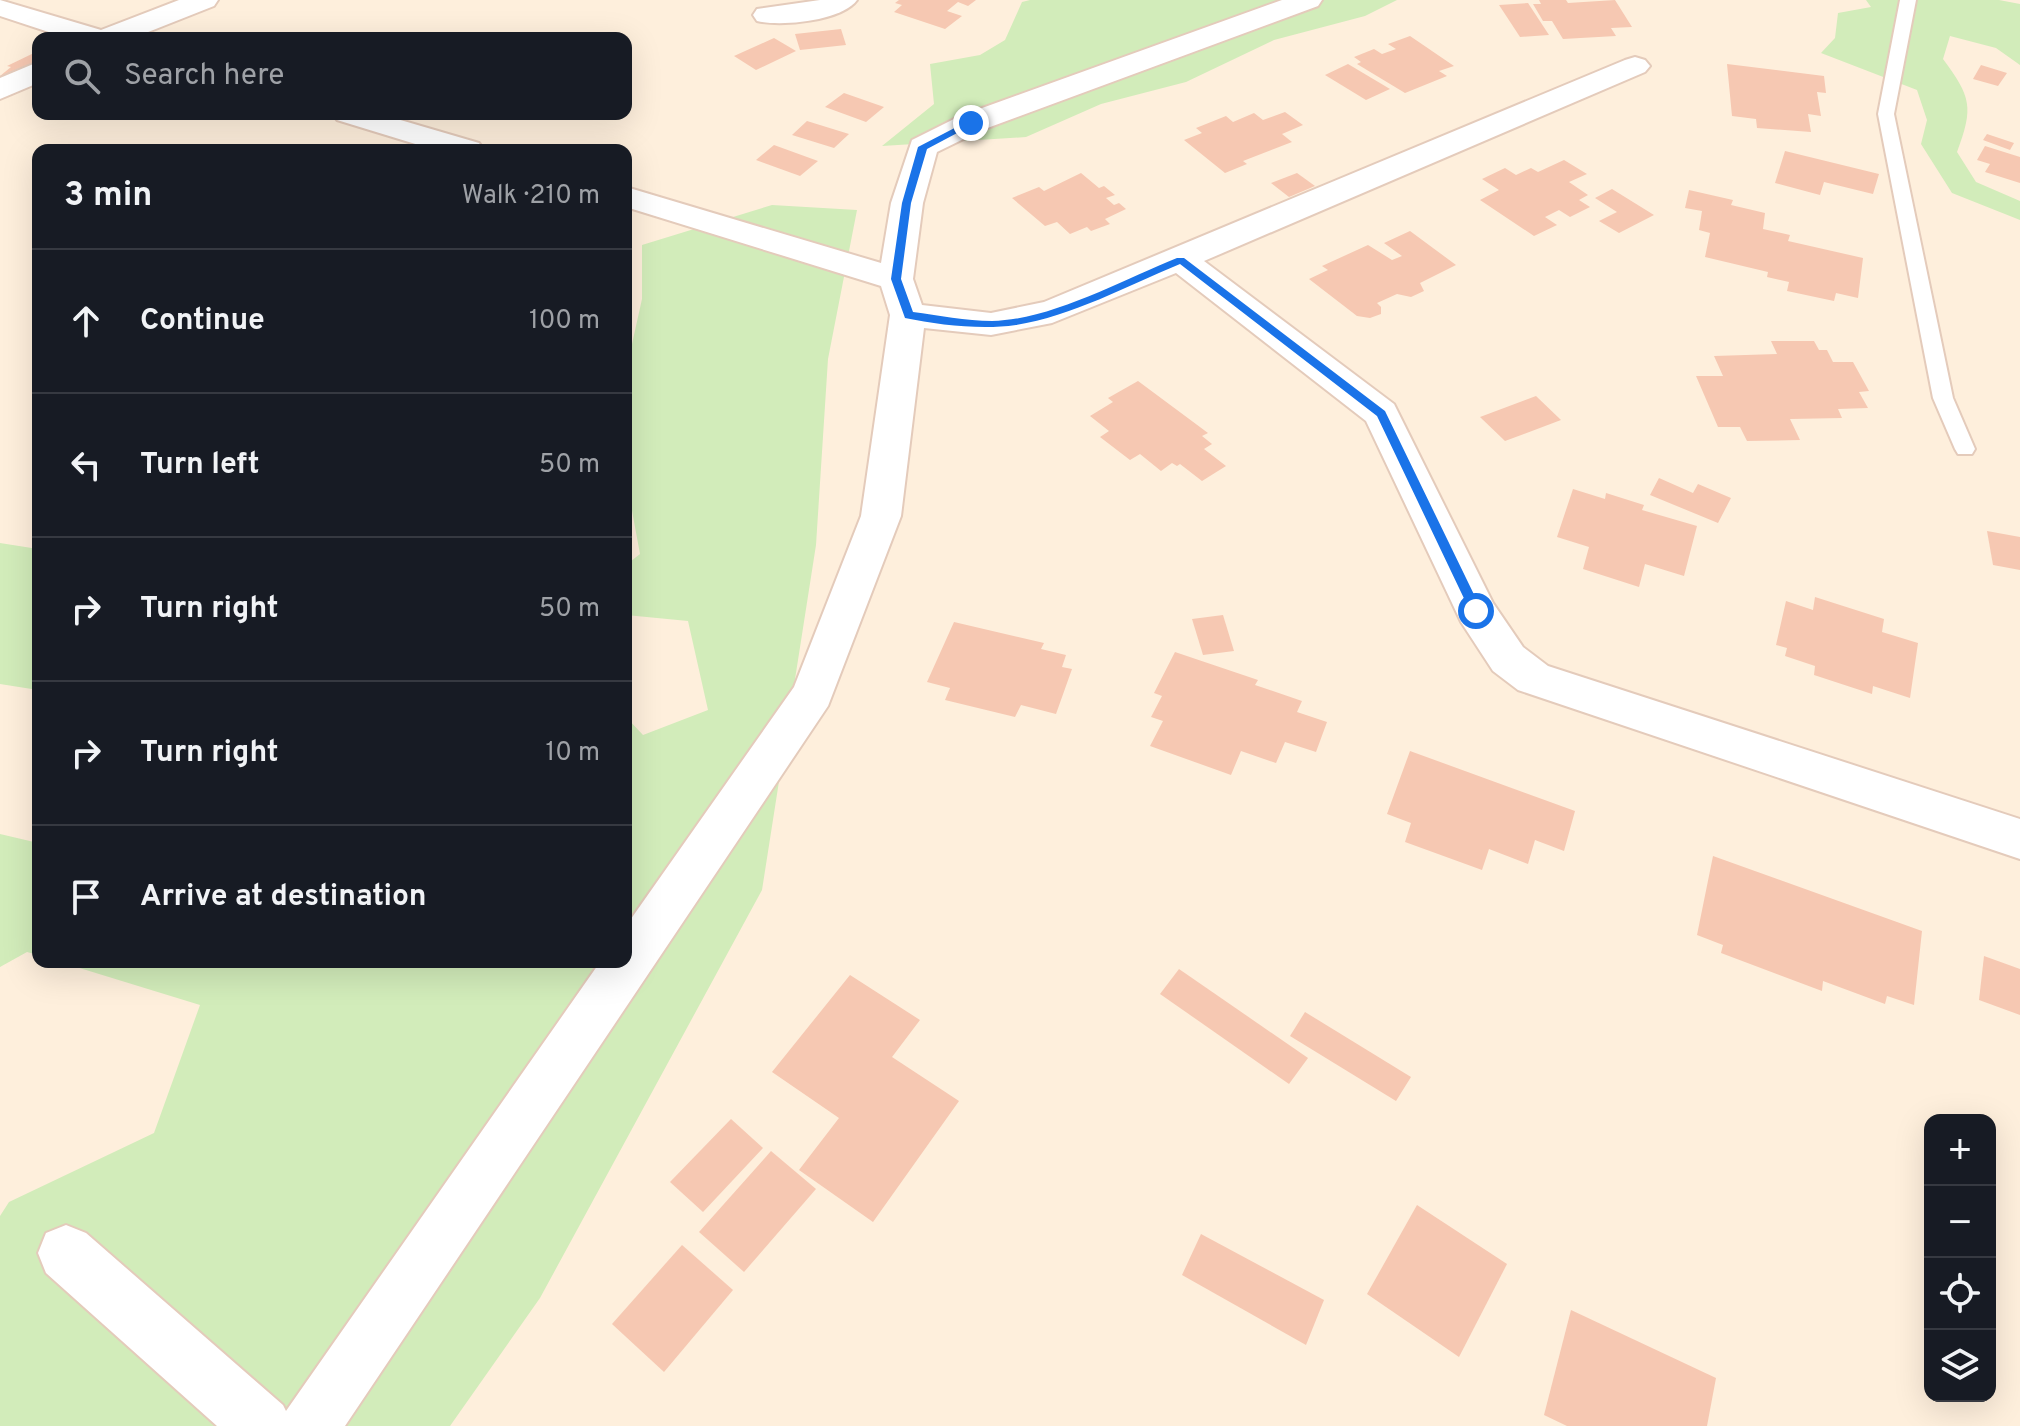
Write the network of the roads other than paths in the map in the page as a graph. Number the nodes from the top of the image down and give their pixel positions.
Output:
1 (204, 0) edge
2 (843, 0) edge
3 (1308, 0) edge
4 (1908, 0) edge
5 (0, 7) edge
6 (767, 15) dead end
7 (77, 32) edge
8 (122, 32) edge
9 (1635, 66) dead end
10 (32, 74) edge
11 (0, 90) edge
12 (368, 120) edge
13 (448, 144) edge
14 (632, 199) edge
15 (1181, 260) junction
16 (902, 297) junction
17 (1965, 449) dead end
18 (2020, 839) edge
19 (632, 957) edge
20 (625, 968) edge
21 (66, 1253) dead end
22 (262, 1426) edge
23 (310, 1426) edge

1 - 8 street
2 - 6 street
3 - 16 street
4 - 17 lane
5 - 7 street
9 - 15 street
10 - 11 street
12 - 13 street
14 - 16 street
15 - 16 street
15 - 18 street
16 - 19 street
20 - 23 street
21 - 22 street

